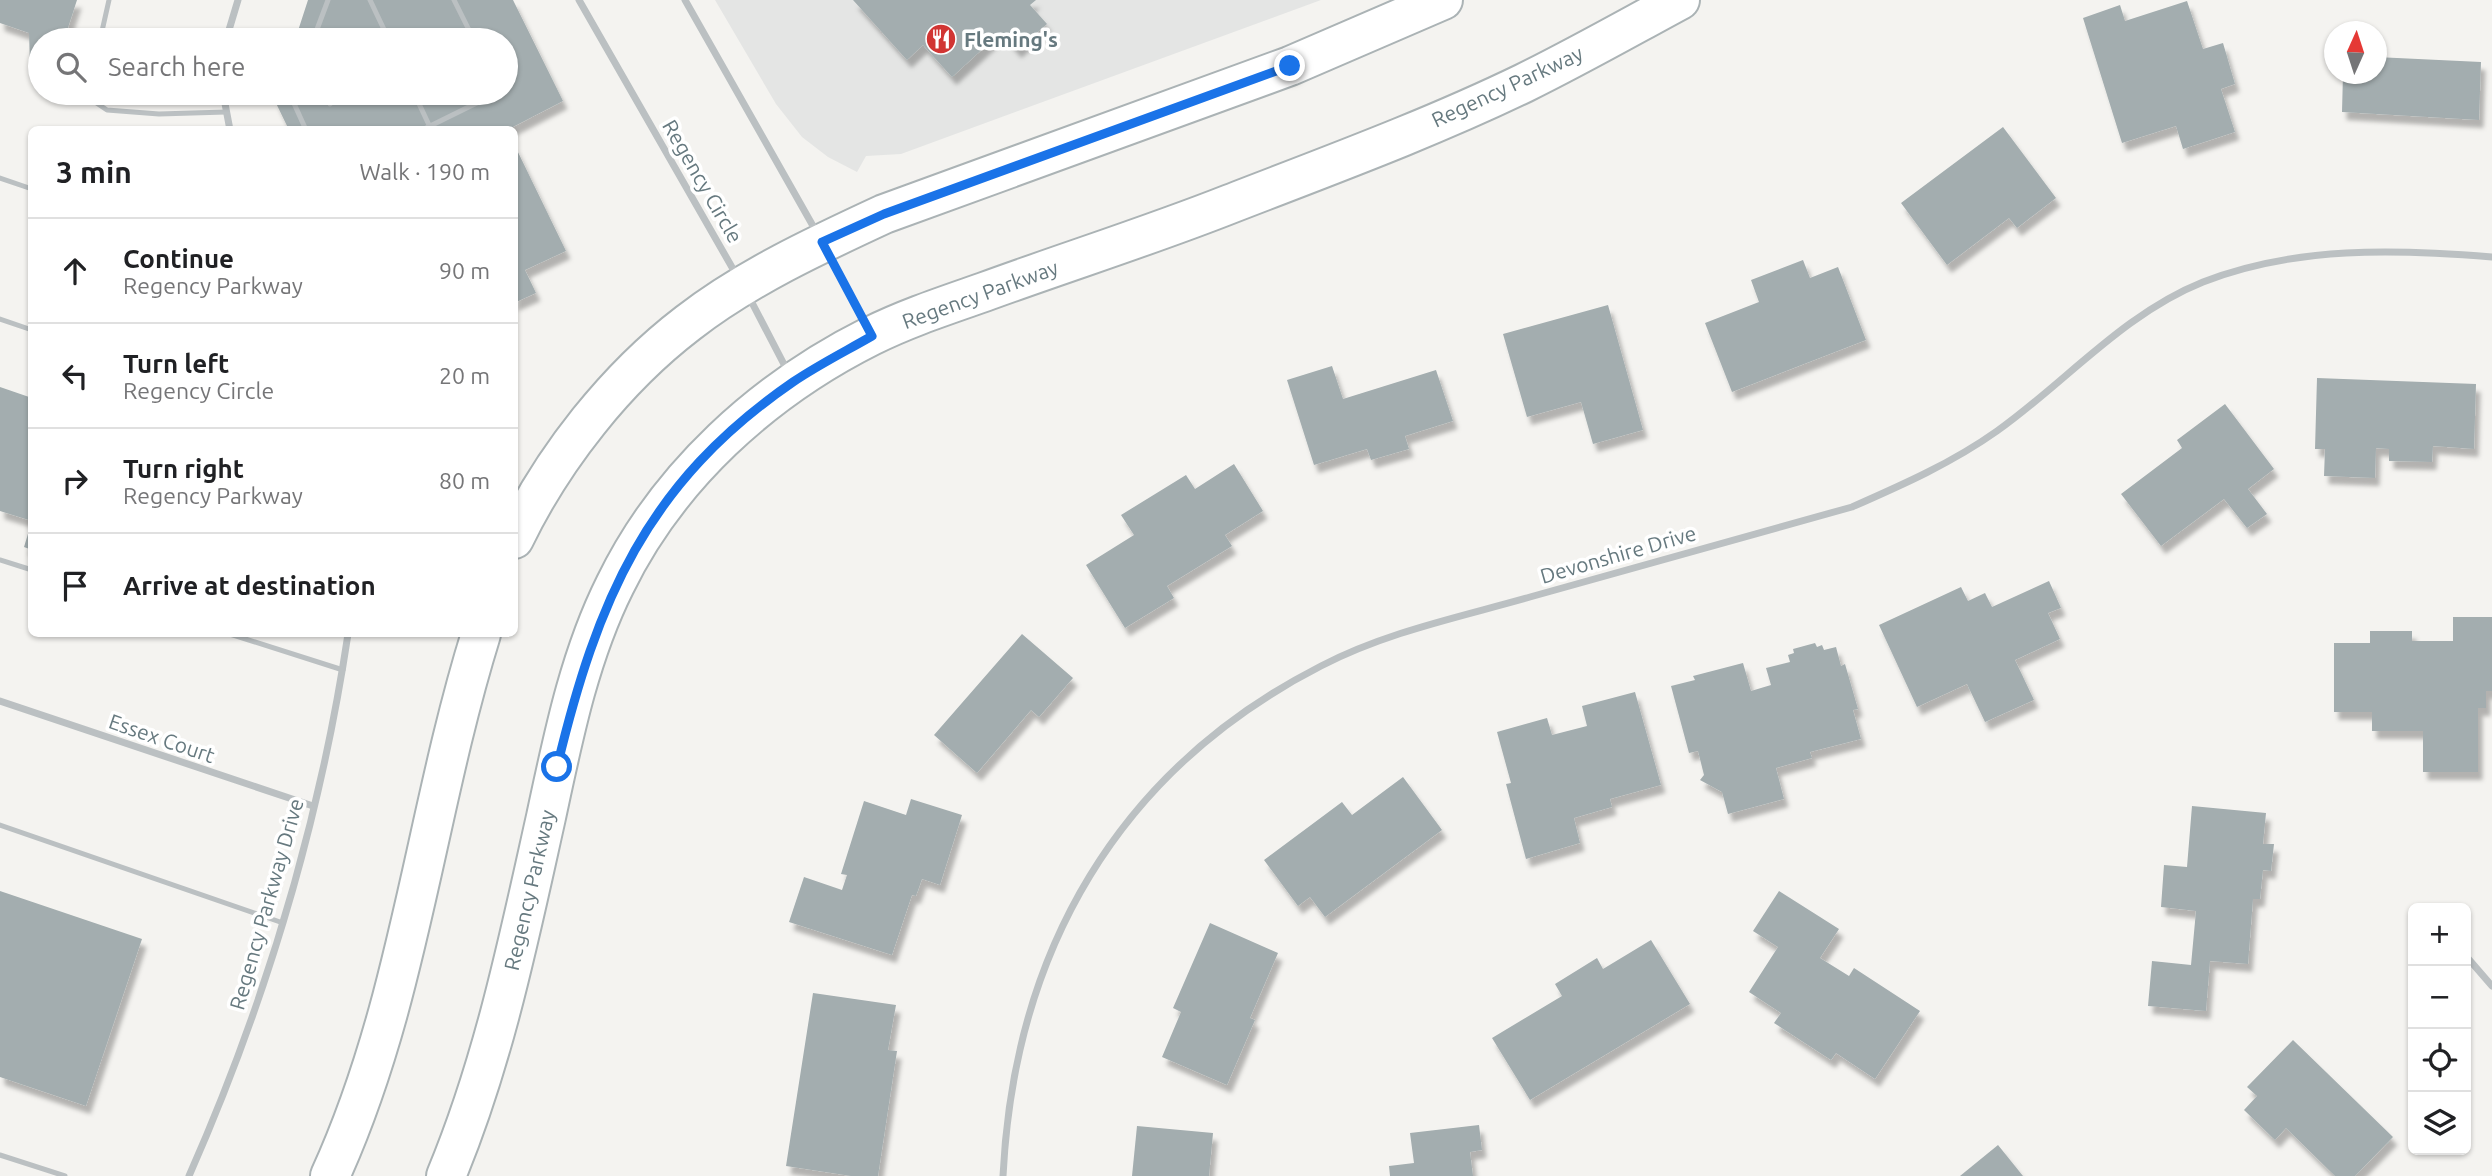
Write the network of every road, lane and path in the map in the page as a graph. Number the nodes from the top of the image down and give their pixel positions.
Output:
1 (109, 0) edge
2 (238, 0) edge
3 (328, 0) edge
4 (370, 0) edge
5 (454, 0) edge
6 (579, 0) edge
7 (685, 0) edge
8 (1443, 0) edge
9 (1680, 0) edge
10 (103, 28) edge
11 (230, 28) edge
12 (318, 28) edge
13 (383, 28) edge
14 (468, 28) edge
15 (101, 105) edge
16 (225, 105) edge
17 (295, 105) edge
18 (420, 105) edge
19 (472, 105) edge
20 (226, 112) junction
21 (429, 125) joint
22 (229, 126) edge
23 (304, 126) edge
24 (0, 178) edge
25 (28, 188) edge
26 (822, 242) junction
27 (2492, 257) edge
28 (743, 287) junction
29 (0, 319) edge
30 (28, 329) edge
31 (872, 336) junction
32 (793, 382) junction
33 (518, 528) edge
34 (0, 560) edge
35 (28, 569) edge
36 (239, 637) edge
37 (348, 637) edge
38 (480, 637) edge
39 (343, 670) junction
40 (0, 701) edge
41 (313, 806) junction
42 (0, 825) edge
43 (283, 923) junction
44 (2471, 963) edge
45 (2492, 986) edge
46 (0, 1155) edge
47 (65, 1176) edge
48 (189, 1176) edge
49 (330, 1176) edge
50 (446, 1176) edge
51 (1003, 1176) edge

1 - 10 lane
2 - 11 street
3 - 12 lane
4 - 13 lane
5 - 14 lane
6 - 28 street, Regency Circle
7 - 26 street
8 - 26 main road
9 - 31 main road, Regency Parkway
15 - 20 lane
16 - 20 street
17 - 23 lane
18 - 21 lane
19 - 21 lane
20 - 22 street
24 - 25 lane
26 - 28 main road
26 - 31 street
27 - 51 street, Devonshire Drive
28 - 32 street, Regency Circle
28 - 33 main road
29 - 30 lane
31 - 32 main road, Regency Parkway
32 - 50 main road, Regency Parkway
34 - 35 lane
36 - 39 lane
37 - 39 street, Regency Parkway Drive
38 - 49 main road
39 - 41 street, Regency Parkway Drive
40 - 41 street, Essex Court
41 - 43 street, Regency Parkway Drive
42 - 43 lane
43 - 48 street, Regency Parkway Drive
44 - 45 street
46 - 47 lane

